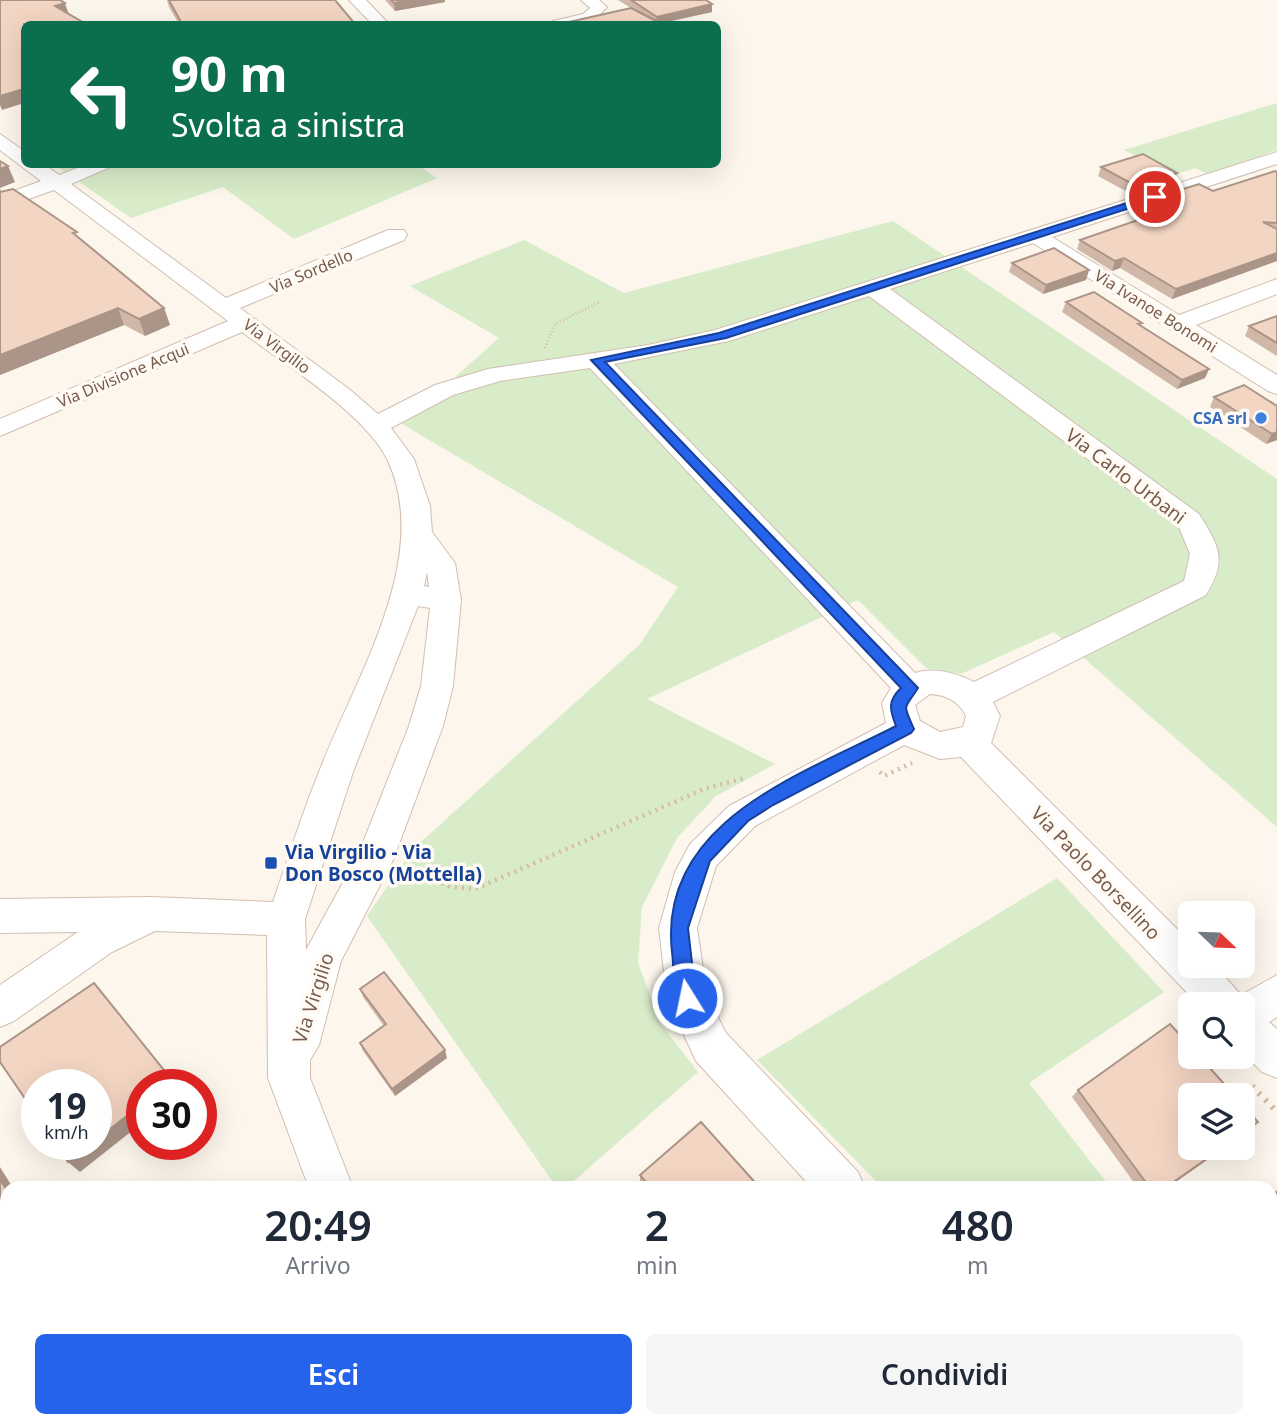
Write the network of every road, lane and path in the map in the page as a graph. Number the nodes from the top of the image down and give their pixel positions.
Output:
1 (357, 0) edge
2 (589, 0) edge
3 (378, 21) edge
4 (574, 21) edge
5 (0, 140) edge
6 (21, 158) edge
7 (1277, 159) edge
8 (35, 168) edge
9 (97, 168) edge
10 (55, 183) junction
11 (0, 203) edge
12 (396, 235) dead end
13 (1036, 236) junction
14 (1277, 286) edge
15 (873, 288) junction
16 (226, 306) junction
17 (246, 322) junction
18 (1177, 324) junction
19 (596, 360) junction
20 (1277, 386) edge
21 (376, 426) junction
22 (0, 428) edge
23 (418, 533) junction
24 (408, 594) junction
25 (446, 600) junction
26 (910, 688) junction
27 (973, 697) junction
28 (905, 729) junction
29 (968, 742) junction
30 (750, 776) dead end
31 (374, 860) junction
32 (0, 916) edge
33 (286, 919) junction
34 (99, 927) junction
35 (1213, 992) edge
36 (1277, 994) edge
37 (0, 1008) edge
38 (1255, 1010) edge
39 (1255, 1034) edge
40 (1277, 1058) edge
41 (289, 1078) junction
42 (328, 1181) edge
43 (835, 1181) edge

1 - 3 street
2 - 4 street
5 - 6 street
7 - 13 street
8 - 10 street, Via Virgilio
9 - 10 street
10 - 11 street
10 - 16 street, Via Virgilio
12 - 16 street, Via Sordello
13 - 15 street
13 - 18 street, Via Ivanoe Bonomi
14 - 18 street
15 - 19 street
15 - 27 street, Via Carlo Urbani
16 - 17 street, Via Virgilio
17 - 21 street, Via Virgilio
17 - 22 street, Via Divisione Acqui
18 - 20 street, Via Ivanoe Bonomi
19 - 21 street
19 - 26 street
21 - 23 street, Via Virgilio
23 - 24 street, Via Virgilio
23 - 25 street, Via Virgilio
24 - 25 street
24 - 33 street, Via Virgilio
25 - 31 street, Via Virgilio
26 - 27 street
26 - 28 street
27 - 29 street
28 - 29 street
28 - 43 street
29 - 35 street, Via Paolo Borsellino
30 - 31 path
31 - 41 street, Via Virgilio
32 - 34 street
33 - 34 street
33 - 41 street, Via Virgilio
34 - 37 street
36 - 38 street
39 - 40 street
41 - 42 street, Via Virgilio

